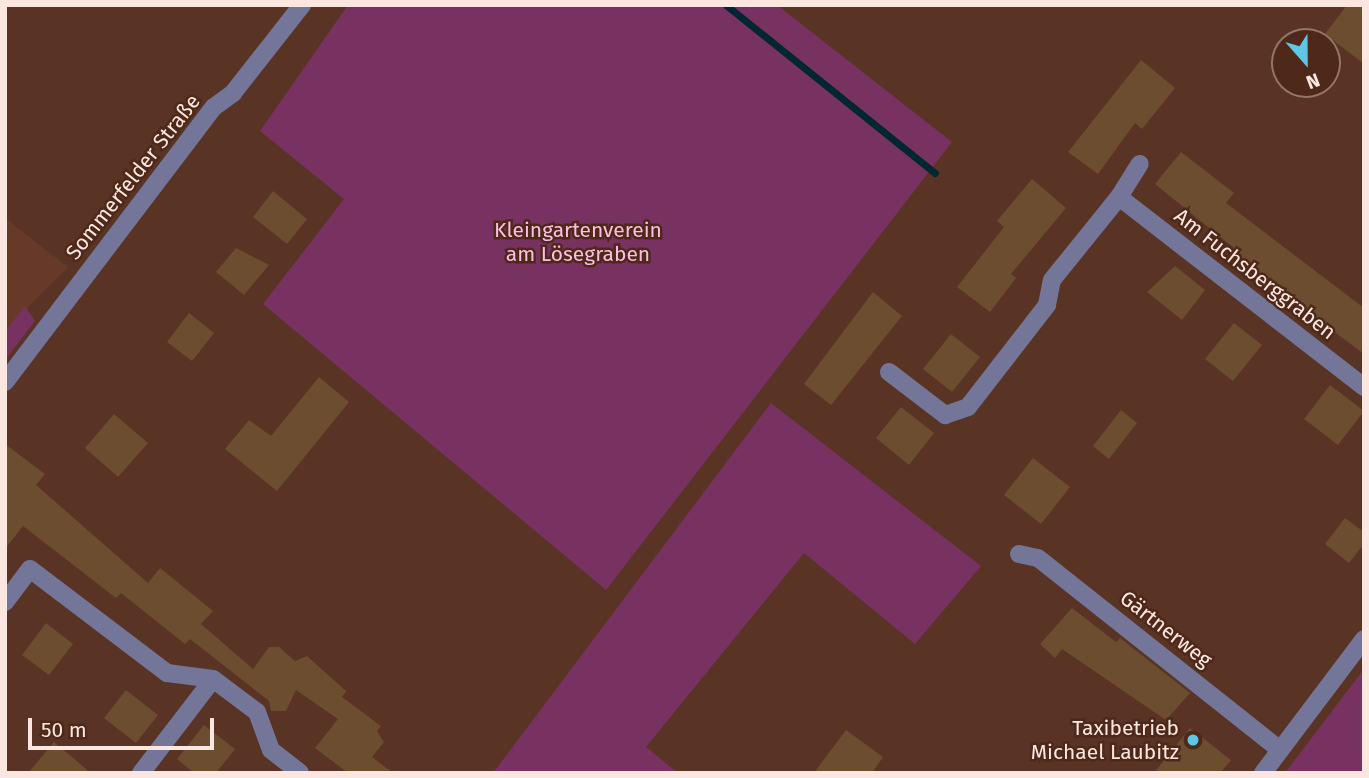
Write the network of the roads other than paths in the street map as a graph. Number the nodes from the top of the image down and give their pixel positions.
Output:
1 (302, 5) edge
2 (1140, 163) dead end
3 (1119, 197) junction
4 (889, 372) dead end
5 (5, 382) edge
6 (1364, 387) edge
7 (1019, 554) dead end
8 (5, 602) edge
9 (1364, 639) edge
10 (214, 679) junction
11 (1280, 750) junction
12 (141, 773) edge
13 (300, 773) edge
14 (1263, 773) edge

1 - 5 street, Sommerfelder Straße
2 - 3 street
3 - 4 street
3 - 6 street, Am Fuchsberggraben
7 - 11 street, Gärtnerweg
8 - 10 street
9 - 11 street
10 - 12 street
10 - 13 street
11 - 14 street

